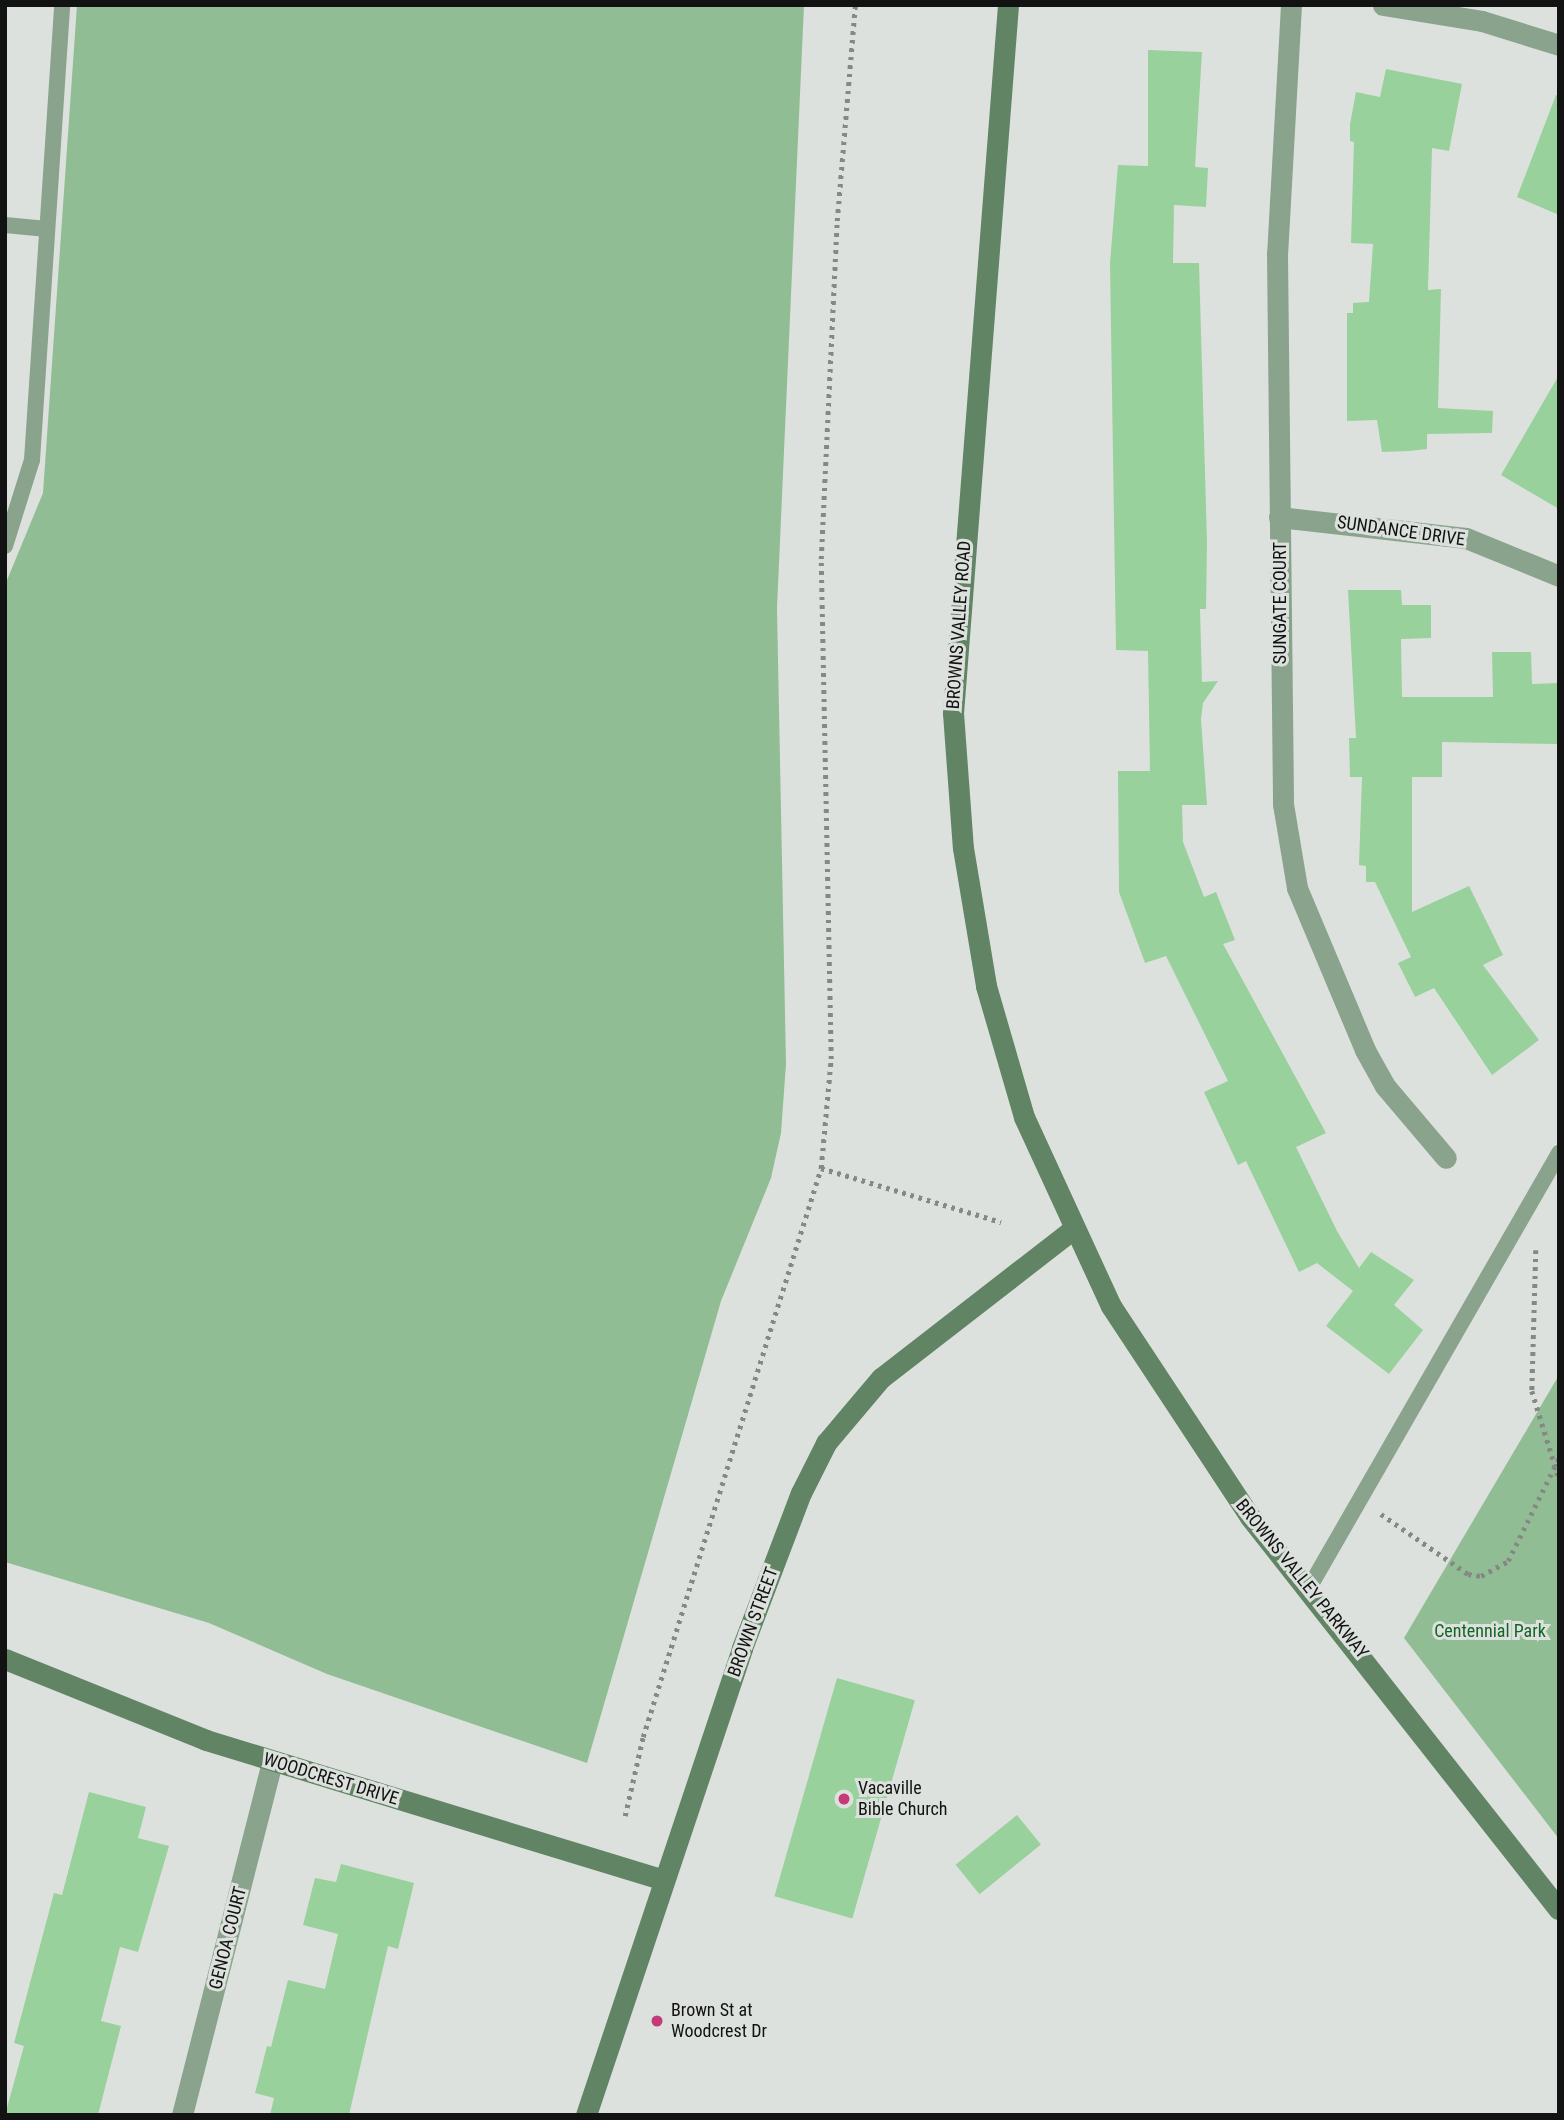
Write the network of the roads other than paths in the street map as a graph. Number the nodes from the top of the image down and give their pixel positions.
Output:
1 (62, 5) edge
2 (1008, 5) edge
3 (1291, 5) edge
4 (1383, 5) edge
5 (1559, 45) edge
6 (5, 225) edge
7 (47, 229) junction
8 (1279, 517) junction
9 (5, 546) edge
10 (1559, 576) edge
11 (1559, 1153) edge
12 (1446, 1158) dead end
13 (1072, 1230) junction
14 (1309, 1588) junction
15 (5, 1659) edge
16 (272, 1761) junction
17 (664, 1880) junction
18 (1559, 1909) edge
19 (182, 2115) edge
20 (586, 2115) edge

1 - 7 lane
2 - 13 street, BROWNS VALLEY ROAD
3 - 8 street, SUNGATE COURT
4 - 5 street
6 - 7 lane
7 - 9 lane
8 - 10 street, SUNDANCE DRIVE
8 - 12 street, SUNGATE COURT
11 - 14 lane
13 - 14 street, BROWNS VALLEY PARKWAY
13 - 17 street, BROWN STREET
14 - 18 street, BROWNS VALLEY PARKWAY
15 - 16 street, WOODCREST DRIVE
16 - 17 street, WOODCREST DRIVE
16 - 19 street, GENOA COURT
17 - 20 street, BROWN STREET

